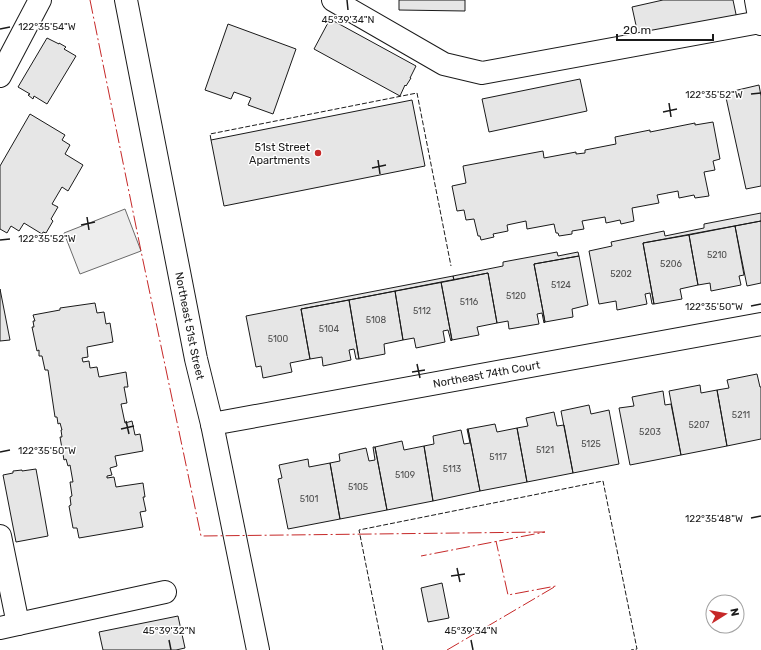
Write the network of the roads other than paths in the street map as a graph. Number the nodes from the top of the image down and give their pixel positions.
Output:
1 (40, 0) edge
2 (126, 0) edge
3 (333, 0) edge
4 (756, 0) edge
5 (761, 23) edge
6 (0, 76) edge
7 (761, 324) edge
8 (212, 424) junction
9 (0, 536) edge
10 (165, 592) dead end
11 (9, 626) edge
12 (258, 650) edge

1 - 6 street
2 - 8 street, Northeast 51st Street
3 - 5 street
4 - 5 street
7 - 8 street, Northeast 74th Court
8 - 12 street, Northeast 51st Street
9 - 11 street
10 - 11 street

